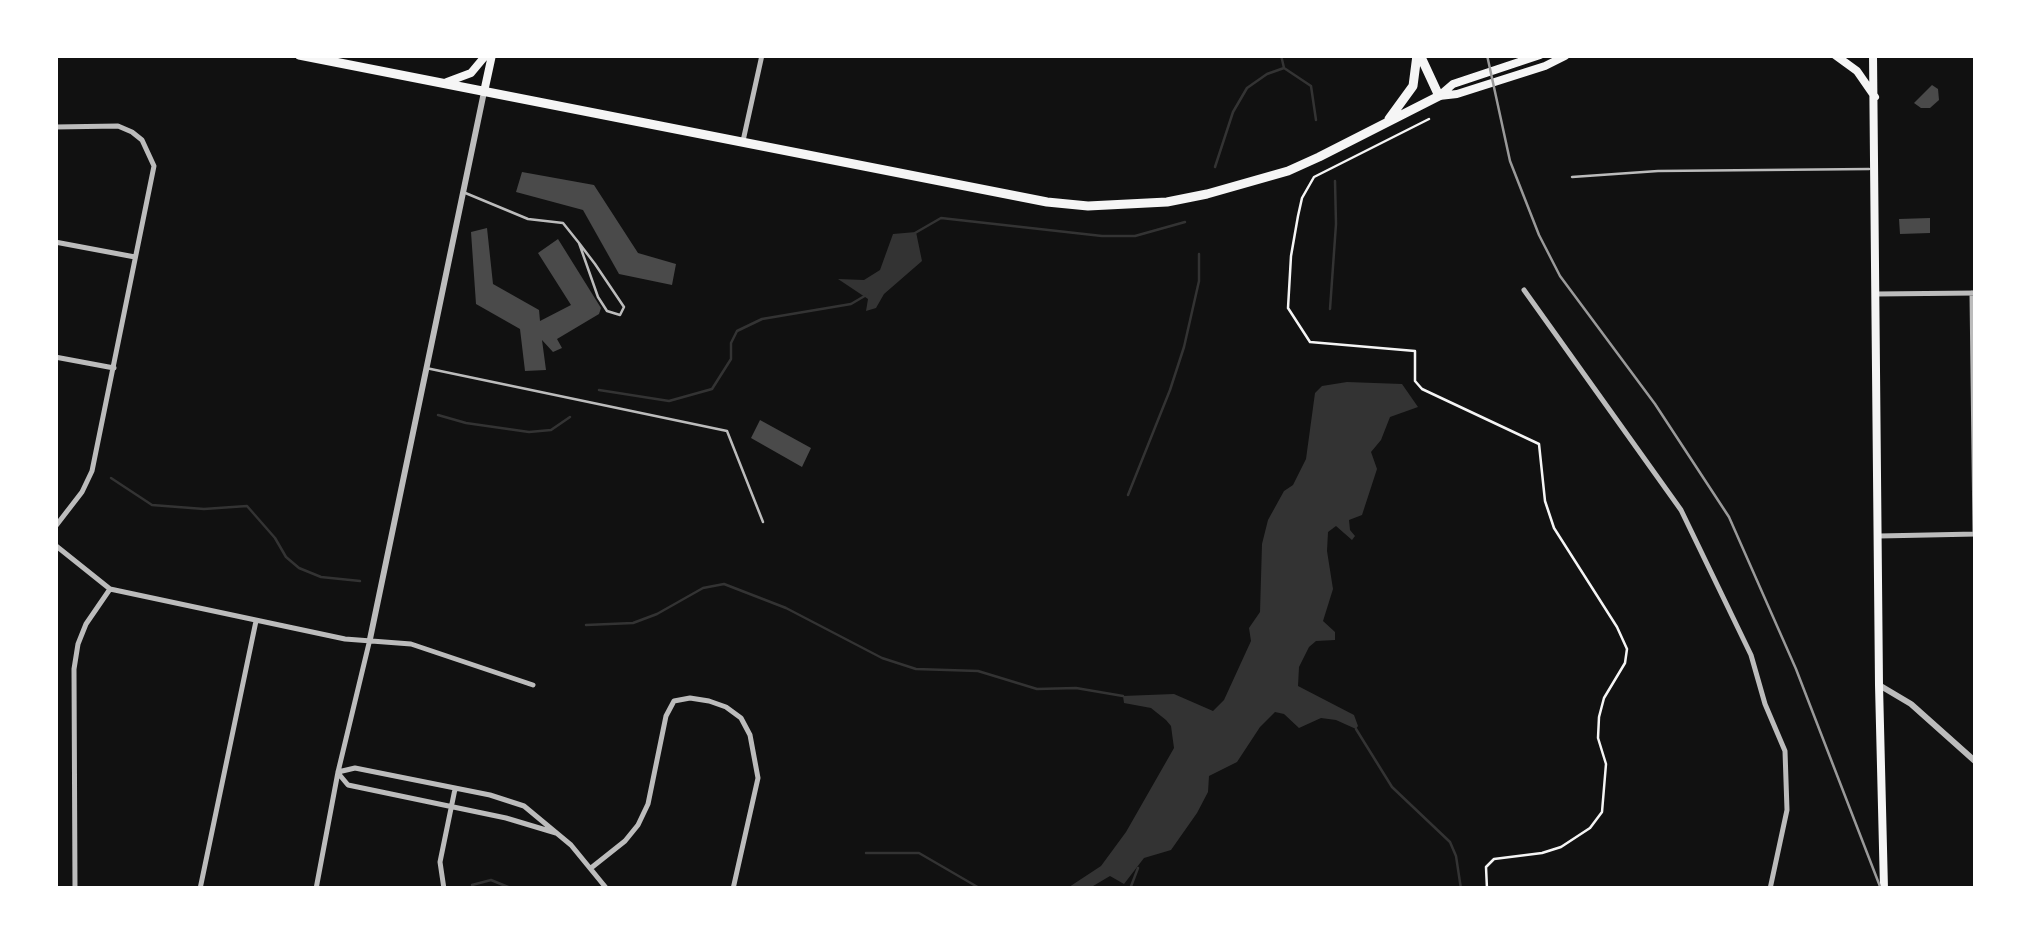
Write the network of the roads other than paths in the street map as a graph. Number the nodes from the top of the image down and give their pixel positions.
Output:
1 (299, 55) edge
2 (489, 55) edge
3 (762, 55) edge
4 (828, 55) edge
5 (881, 55) edge
6 (1418, 55) edge
7 (1540, 55) edge
8 (1554, 55) edge
9 (1567, 55) edge
10 (1835, 55) edge
11 (1873, 55) edge
12 (440, 83) junction
13 (484, 92) junction
14 (1439, 96) junction
15 (1875, 96) junction
16 (1387, 121) junction
17 (55, 127) edge
18 (742, 144) junction
19 (1876, 169) junction
20 (1572, 177) dead end
21 (462, 191) junction
22 (55, 242) edge
23 (579, 243) junction
24 (136, 258) junction
25 (1524, 290) dead end
26 (1974, 293) edge
27 (1876, 294) junction
28 (55, 357) edge
29 (114, 368) junction
30 (425, 368) junction
31 (1975, 413) edge
32 (763, 522) dead end
33 (55, 527) edge
34 (1975, 534) edge
35 (1879, 536) junction
36 (55, 545) edge
37 (110, 589) junction
38 (256, 621) junction
39 (370, 639) junction
40 (533, 685) dead end
41 (1879, 686) junction
42 (1976, 762) edge
43 (338, 772) junction
44 (455, 789) junction
45 (452, 807) junction
46 (558, 834) junction
47 (591, 868) junction
48 (76, 889) edge
49 (200, 889) edge
50 (316, 889) edge
51 (444, 889) edge
52 (607, 889) edge
53 (733, 889) edge
54 (1770, 889) edge
55 (1884, 889) edge

1 - 12 highway
2 - 12 main road
2 - 13 main road
3 - 18 street
4 - 5 street
6 - 14 highway
6 - 16 highway
7 - 14 main road
8 - 9 main road
9 - 14 main road
10 - 15 main road
11 - 15 main road
12 - 13 highway
13 - 18 highway
13 - 21 street
14 - 16 highway
15 - 19 main road
16 - 18 highway
17 - 24 street
19 - 20 lane
19 - 27 main road
21 - 23 lane
21 - 30 street
22 - 24 street
23 - 23 lane
24 - 29 street
25 - 54 street
26 - 27 street
26 - 31 street
27 - 35 main road
28 - 29 street
29 - 33 street
30 - 32 lane
30 - 39 street
31 - 34 street
34 - 35 street
35 - 41 main road
36 - 37 street
37 - 38 street
37 - 48 street
38 - 39 street
38 - 49 street
39 - 40 street
39 - 43 street
41 - 42 street
41 - 55 main road
43 - 44 street
43 - 45 street
43 - 50 street
44 - 45 street
44 - 46 street
45 - 46 street
45 - 51 street
46 - 47 street
47 - 52 street
47 - 53 street

